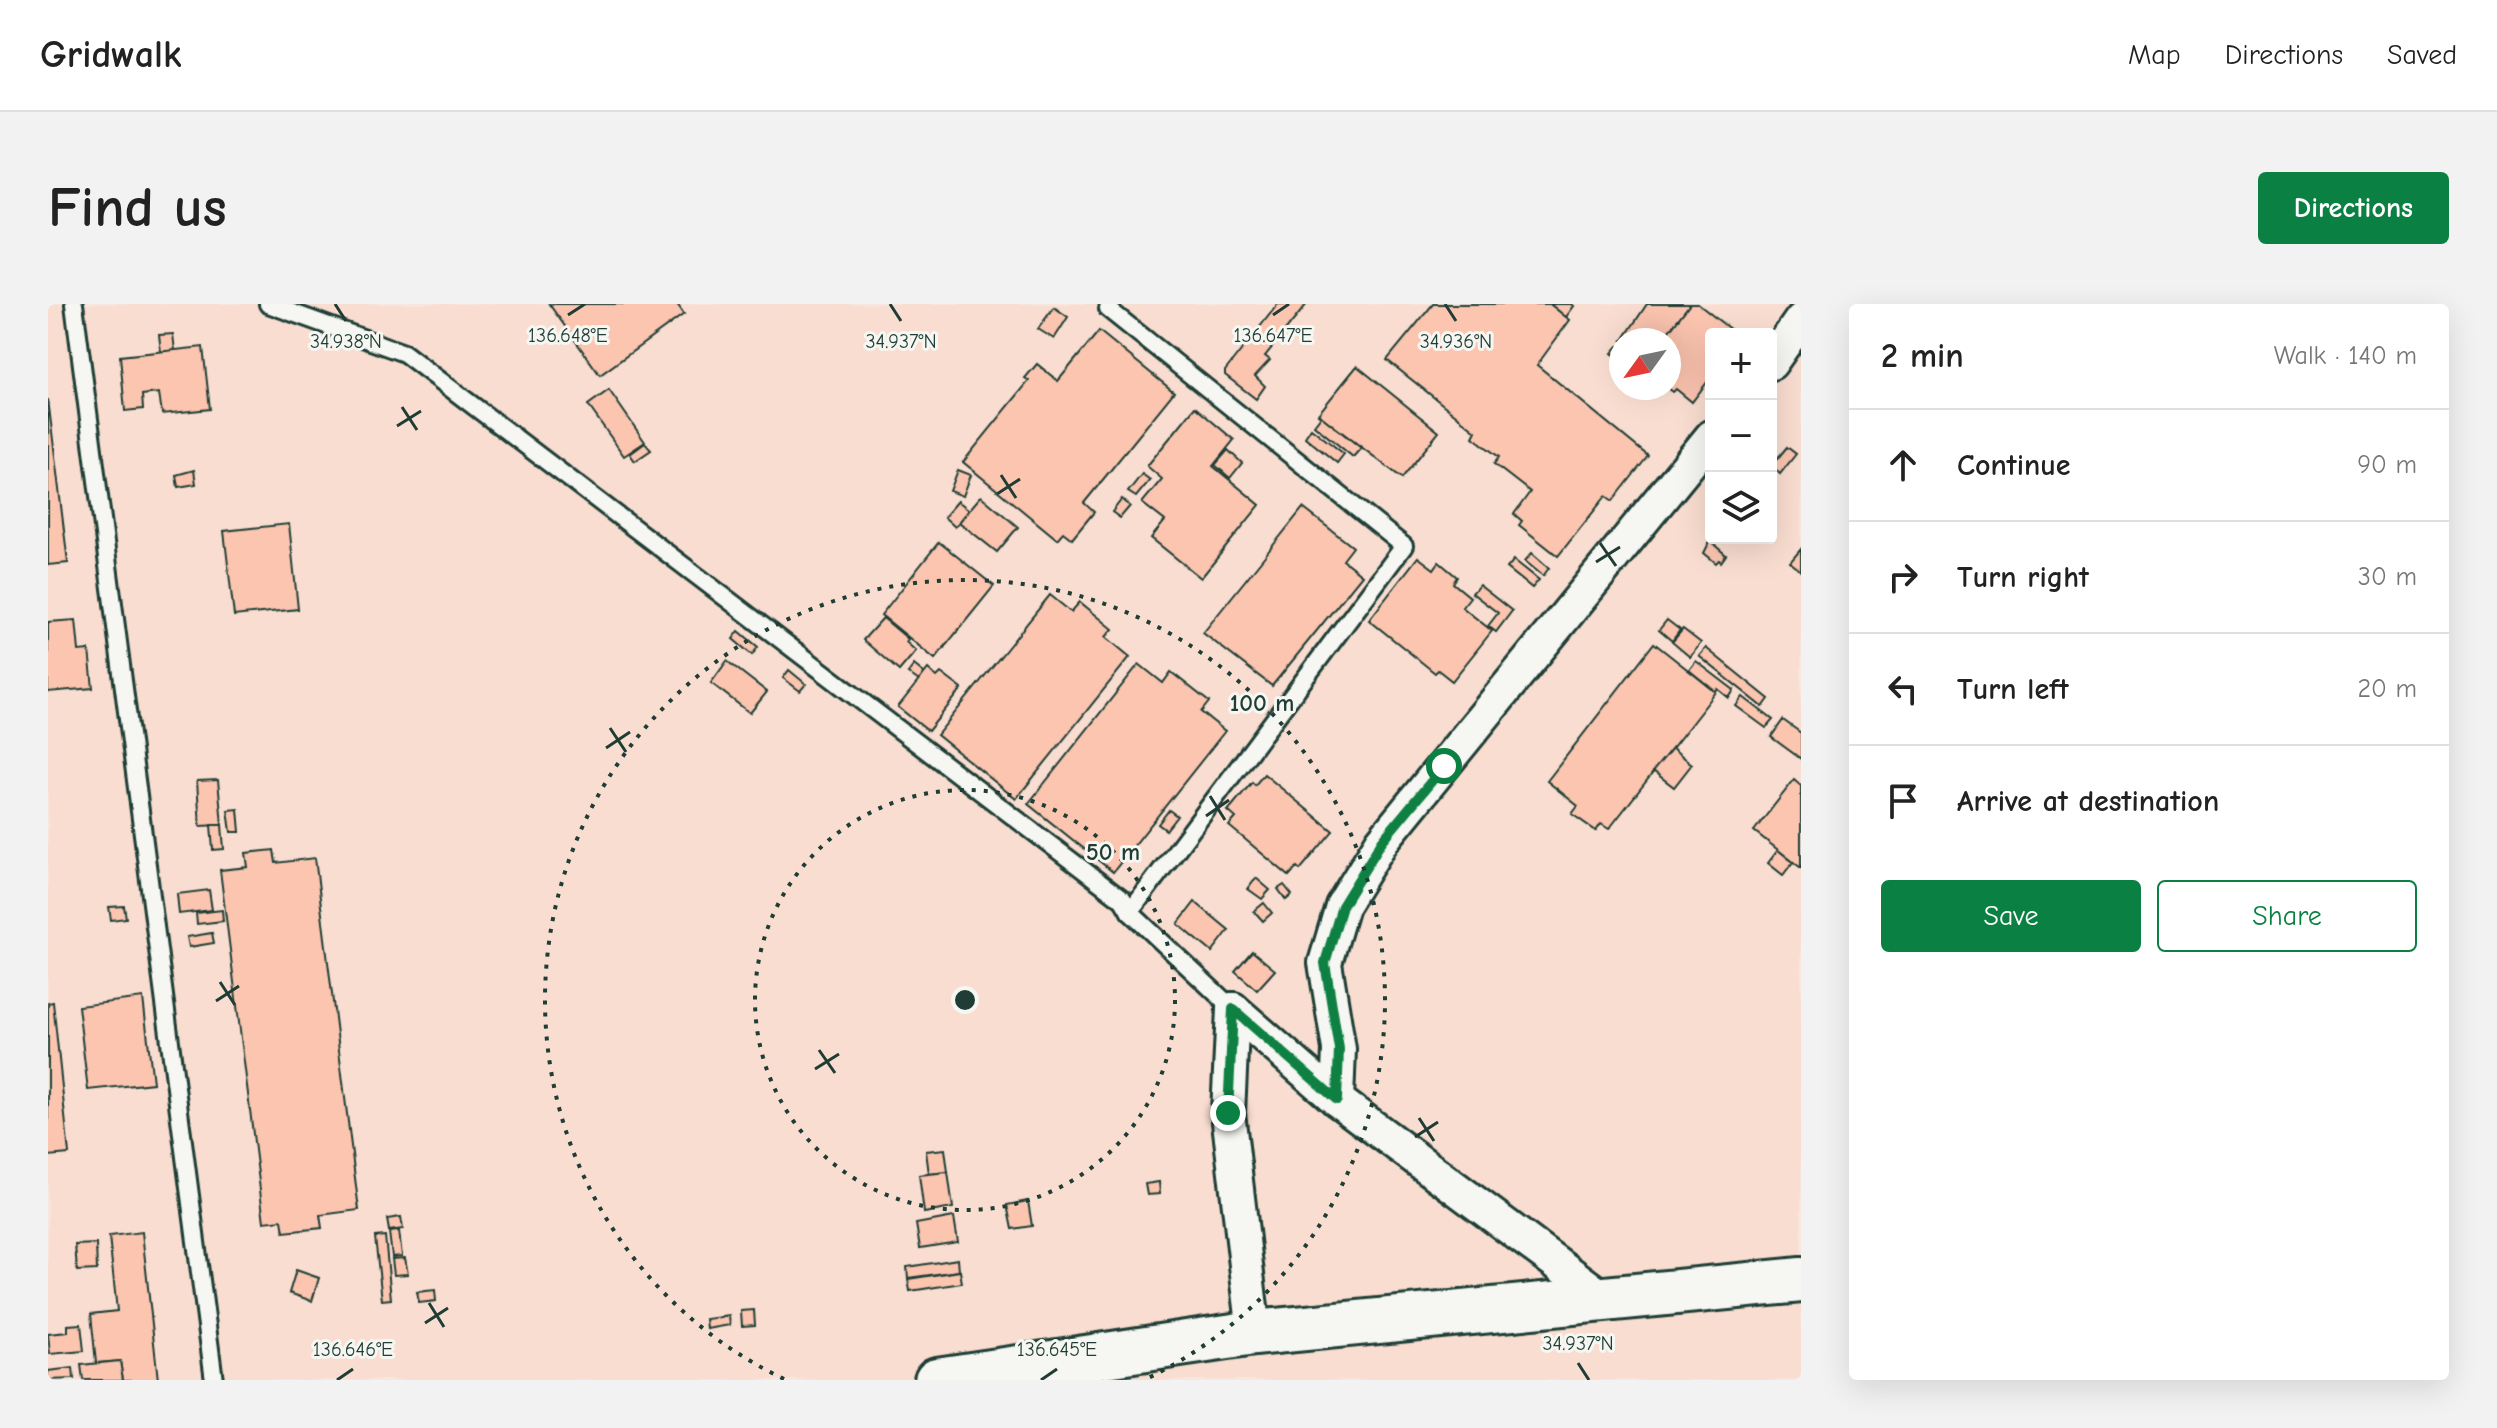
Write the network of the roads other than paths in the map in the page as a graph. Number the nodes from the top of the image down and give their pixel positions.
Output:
1 (74, 304) edge
2 (268, 304) edge
3 (1108, 309) dead end
4 (1801, 320) edge
5 (1777, 354) edge
6 (1705, 444) edge
7 (1130, 912) junction
8 (1233, 1009) junction
9 (1337, 1100) junction
10 (1801, 1280) edge
11 (1605, 1299) junction
12 (1254, 1333) junction
13 (214, 1380) edge
14 (937, 1380) edge

1 - 13 lane
2 - 7 lane
3 - 7 lane
4 - 5 street
6 - 9 street
7 - 8 lane
8 - 9 street
8 - 12 street
9 - 11 street
10 - 11 street
11 - 12 street
12 - 14 street

